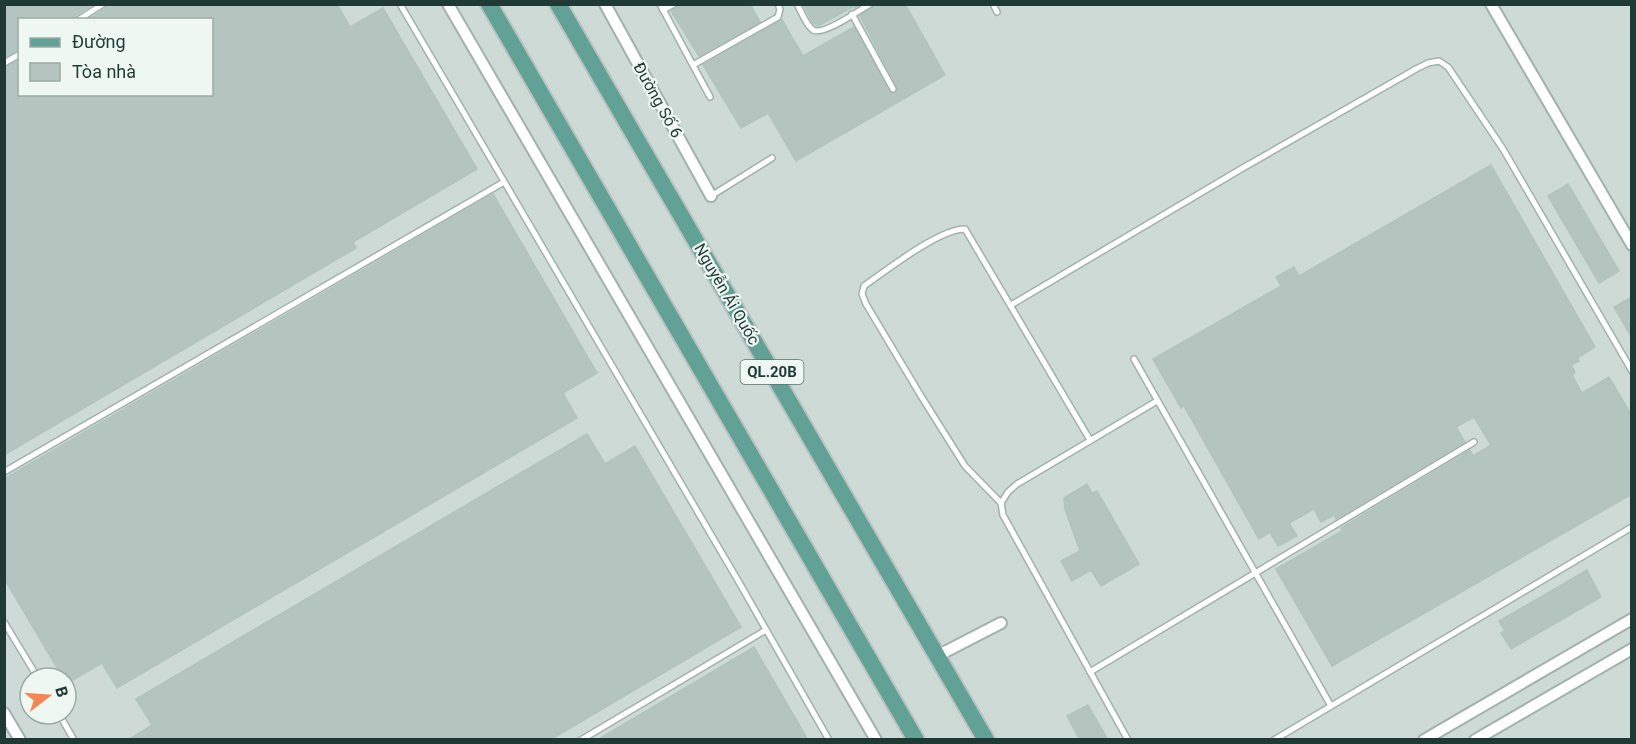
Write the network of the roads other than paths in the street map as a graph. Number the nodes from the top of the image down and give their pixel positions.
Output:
1 (104, 4) edge
2 (399, 4) edge
3 (448, 4) edge
4 (489, 4) edge
5 (558, 4) edge
6 (605, 4) edge
7 (674, 4) edge
8 (778, 4) edge
9 (797, 4) edge
10 (870, 4) edge
11 (993, 4) edge
12 (1491, 4) edge
13 (661, 7) edge
14 (997, 12) dead end
15 (852, 14) junction
16 (81, 18) edge
17 (18, 55) edge
18 (4, 63) edge
19 (693, 65) junction
20 (893, 89) dead end
21 (710, 97) dead end
22 (772, 158) dead end
23 (504, 182) junction
24 (711, 196) joint
25 (1632, 245) edge
26 (1011, 305) junction
27 (1134, 359) dead end
28 (1632, 370) edge
29 (1157, 400) junction
30 (1090, 440) junction
31 (1474, 442) dead end
32 (4, 472) edge
33 (1001, 503) junction
34 (1632, 527) edge
35 (1255, 573) junction
36 (1632, 619) edge
37 (4, 622) edge
38 (1001, 623) dead end
39 (766, 630) junction
40 (1632, 649) edge
41 (938, 656) junction
42 (31, 666) edge
43 (1090, 672) junction
44 (1331, 706) junction
45 (4, 713) edge
46 (66, 726) edge
47 (20, 740) edge
48 (74, 740) edge
49 (581, 740) edge
50 (829, 740) edge
51 (876, 740) edge
52 (916, 740) edge
53 (986, 740) edge
54 (1128, 740) edge
55 (1274, 740) edge
56 (1424, 740) edge
57 (1474, 740) edge

1 - 16 lane
2 - 23 lane
3 - 51 street
4 - 52 main road
5 - 41 main road, Nguyễn Ái Quốc / QL.20B
6 - 24 street, Đường Số 6
7 - 13 lane
8 - 19 lane
9 - 15 lane
10 - 15 lane
11 - 14 lane
12 - 25 street
13 - 19 lane
15 - 20 lane
17 - 18 lane
19 - 21 lane
22 - 24 lane
23 - 32 lane
23 - 39 lane
26 - 28 lane
26 - 30 lane
26 - 33 lane
27 - 29 lane
29 - 30 lane
29 - 35 lane
30 - 33 lane
31 - 35 lane
33 - 43 lane
34 - 44 lane
35 - 43 lane
35 - 44 lane
36 - 56 street
37 - 42 lane
38 - 41 street
39 - 49 lane
39 - 50 lane
40 - 57 street
41 - 53 main road, Nguyễn Ái Quốc / QL.20B
43 - 54 lane
44 - 55 lane
45 - 47 street
46 - 48 lane

